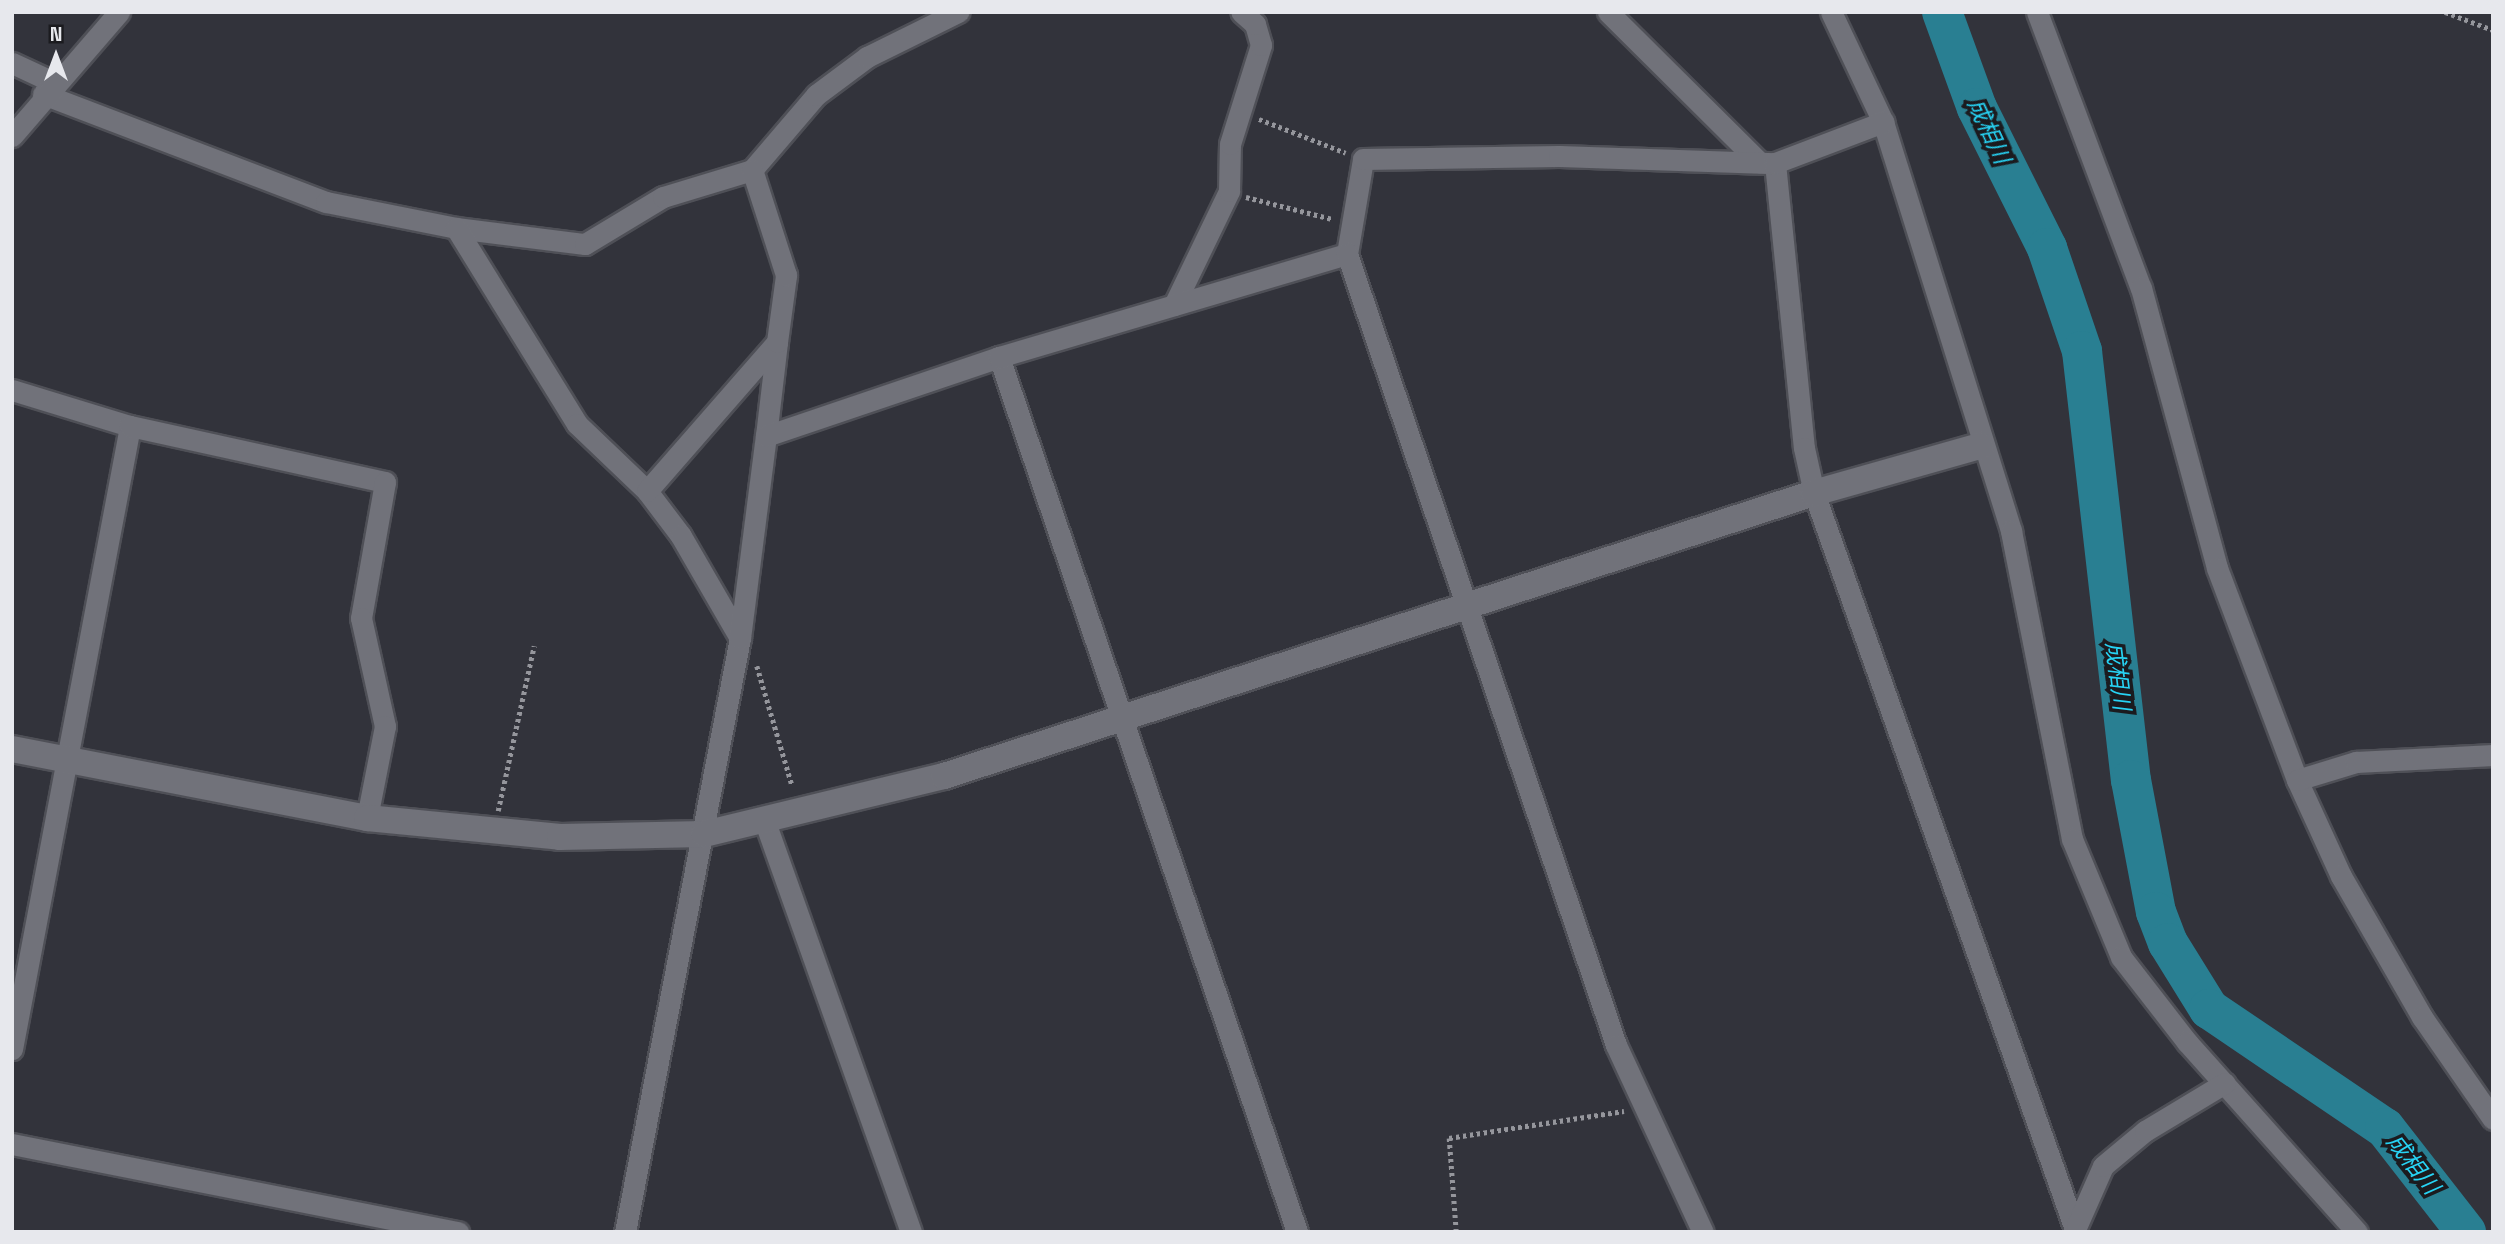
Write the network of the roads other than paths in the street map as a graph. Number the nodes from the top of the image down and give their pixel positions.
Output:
1 (119, 12) edge
2 (958, 12) edge
3 (1241, 12) edge
4 (1608, 12) edge
5 (1831, 12) edge
6 (2036, 12) edge
7 (12, 63) edge
8 (48, 88) junction
9 (1883, 122) junction
10 (12, 136) edge
11 (1767, 163) junction
12 (752, 170) junction
13 (456, 228) junction
14 (1347, 254) junction
15 (1174, 305) junction
16 (777, 342) junction
17 (999, 357) junction
18 (12, 390) edge
19 (130, 426) junction
20 (766, 436) junction
21 (1980, 446) junction
22 (647, 491) junction
23 (1814, 493) junction
24 (1466, 606) junction
25 (740, 638) junction
26 (1120, 719) junction
27 (12, 749) edge
28 (2493, 755) edge
29 (69, 760) junction
30 (2297, 780) junction
31 (368, 818) junction
32 (765, 822) junction
33 (705, 834) junction
34 (12, 1049) edge
35 (2225, 1083) junction
36 (2493, 1119) edge
37 (12, 1144) edge
38 (2076, 1228) edge
39 (458, 1232) edge
40 (625, 1232) edge
41 (911, 1232) edge
42 (1297, 1232) edge
43 (1703, 1232) edge
44 (2357, 1232) edge

1 - 8 street
2 - 12 street
3 - 15 street
4 - 11 street
5 - 9 street
6 - 30 street
7 - 8 street
8 - 10 street
8 - 13 street
9 - 11 street
9 - 21 street
11 - 14 street
11 - 23 street
12 - 13 street
12 - 16 street
13 - 22 street
14 - 15 street
14 - 24 street
15 - 17 street
16 - 20 street
16 - 22 street
17 - 20 street
17 - 26 street
18 - 19 street
19 - 29 street
19 - 31 street
20 - 25 street
21 - 23 street
21 - 35 street
22 - 25 street
23 - 24 street
23 - 38 street
24 - 26 street
24 - 43 street
25 - 33 street
26 - 32 street
26 - 42 street
27 - 29 street
28 - 30 street
29 - 31 street
29 - 34 street
30 - 36 street
31 - 33 street
32 - 33 street
32 - 41 street
33 - 40 street
35 - 38 street
35 - 44 street
37 - 39 street

